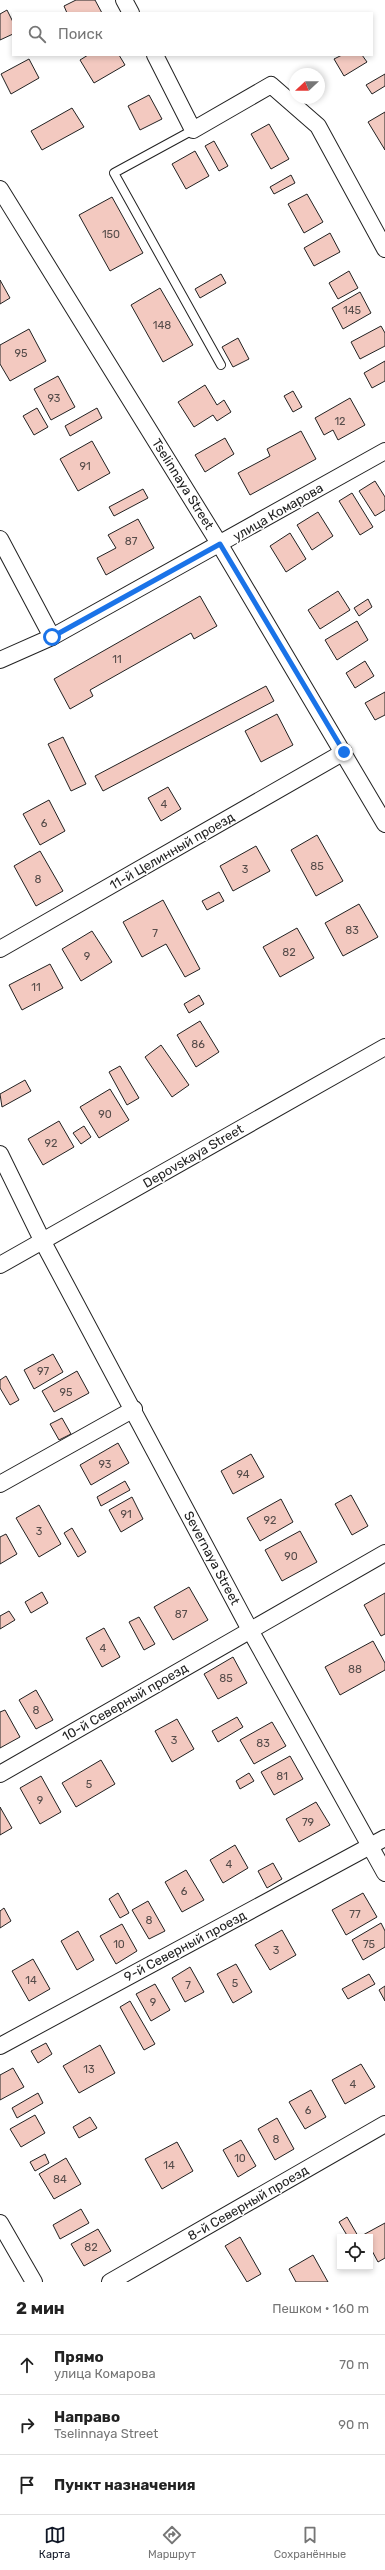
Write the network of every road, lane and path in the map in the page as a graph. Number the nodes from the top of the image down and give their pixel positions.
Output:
1 (124, 0) edge
2 (130, 12) edge
3 (156, 56) edge
4 (193, 130) junction
5 (0, 189) edge
6 (385, 248) edge
7 (221, 365) dead end
8 (385, 450) edge
9 (0, 539) edge
10 (220, 544) junction
11 (52, 637) junction
12 (0, 660) edge
13 (344, 752) junction
14 (385, 824) edge
15 (0, 949) edge
16 (385, 1047) edge
17 (0, 1154) edge
18 (43, 1242) junction
19 (0, 1265) edge
20 (134, 1409) junction
21 (0, 1484) edge
22 (385, 1553) edge
23 (250, 1630) junction
24 (0, 1774) edge
25 (385, 1838) edge
26 (369, 1847) junction
27 (385, 1873) edge
28 (0, 2046) edge
29 (385, 2124) edge
30 (0, 2223) edge
31 (34, 2282) edge
32 (110, 2282) edge

1 - 2 street
3 - 4 street
4 - 6 street
4 - 7 lane
5 - 10 street, Tselinnaya Street
8 - 10 street, улица Комарова
9 - 11 street
10 - 11 street, улица Комарова
10 - 13 street, Tselinnaya Street
11 - 12 street, улица Комарова
13 - 14 street, Tselinnaya Street
13 - 15 street, 11-й Целинный проезд
16 - 18 street, Depovskaya Street
17 - 18 street, Severnaya Street
18 - 19 street, Depovskaya Street
18 - 20 street, Severnaya Street
20 - 21 street
20 - 23 street, Severnaya Street
22 - 23 street, 10-й Северный проезд
23 - 24 street, 10-й Северный проезд
23 - 26 street, Severnaya Street
25 - 26 street, 9-й Северный проезд
26 - 27 street, Severnaya Street
26 - 28 street, 9-й Северный проезд
29 - 32 street, 8-й Северный проезд
30 - 31 street

